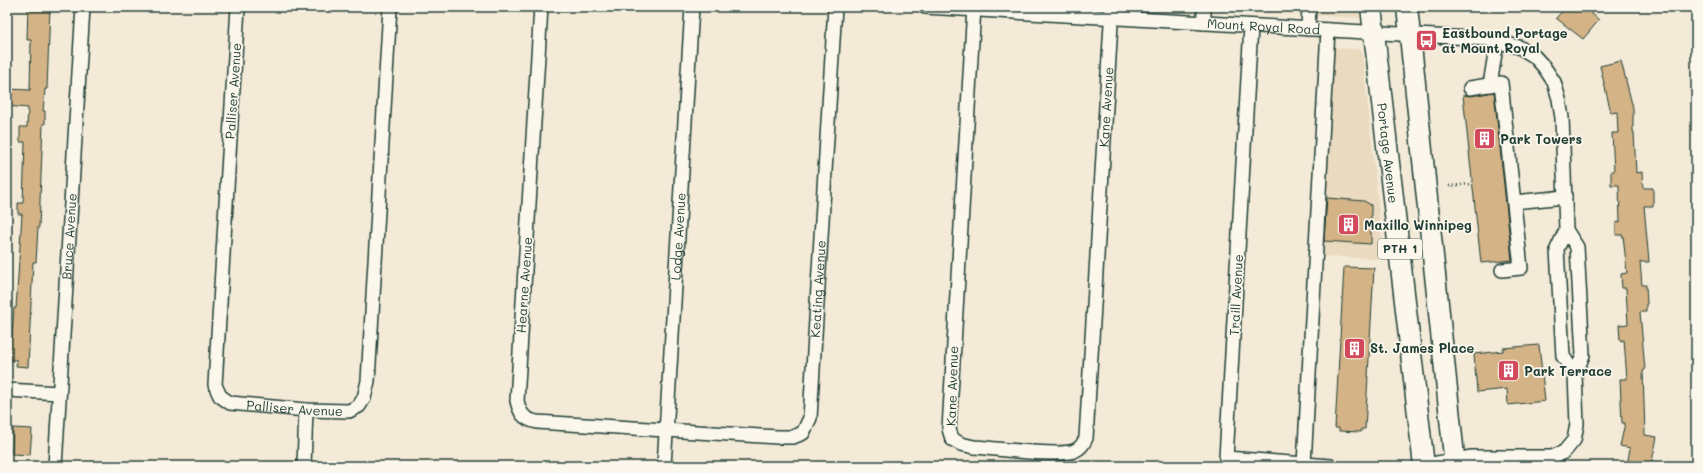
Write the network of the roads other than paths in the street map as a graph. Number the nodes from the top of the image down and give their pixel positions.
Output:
1 (83, 7) edge
2 (238, 7) edge
3 (390, 7) edge
4 (541, 7) edge
5 (692, 7) edge
6 (835, 7) edge
7 (925, 7) edge
8 (1204, 7) edge
9 (1309, 7) edge
10 (1371, 7) edge
11 (1406, 7) edge
12 (974, 8) edge
13 (1112, 12) edge
14 (1204, 23) junction
15 (1251, 26) junction
16 (1308, 29) junction
17 (1328, 30) junction
18 (1375, 33) junction
19 (1410, 34) junction
20 (1497, 41) junction
21 (1490, 85) junction
22 (1470, 88) dead end
23 (1565, 197) junction
24 (1514, 202) junction
25 (1566, 230) junction
26 (1502, 270) dead end
27 (1575, 375) junction
28 (7, 390) edge
29 (59, 393) junction
30 (306, 410) junction
31 (666, 430) junction
32 (1455, 463) edge
33 (1304, 464) junction
34 (55, 466) edge
35 (304, 466) edge
36 (664, 466) edge
37 (1331, 466) edge
38 (1422, 466) edge

1 - 29 street, Bruce Avenue
2 - 30 street, Palliser Avenue
3 - 30 street, Palliser Avenue
4 - 31 street, Hearne Avenue
5 - 31 street, Lodge Avenue
6 - 31 street, Keating Avenue
7 - 12 street, Mount Royal Road
8 - 14 street
9 - 16 street
10 - 18 highway, Portage Avenue / PTH 1
11 - 19 highway, PTH 1
12 - 13 street, Mount Royal Road
12 - 13 street, Kane Avenue
13 - 14 street, Mount Royal Road
14 - 15 street, Mount Royal Road
15 - 16 street, Mount Royal Road
15 - 33 street, Traill Avenue
16 - 17 street, Mount Royal Road
17 - 18 street, Mount Royal Road
17 - 33 street
18 - 19 street, Mount Royal Road
18 - 38 highway, Portage Avenue / PTH 1
19 - 20 street, Mount Royal Road
19 - 32 highway, PTH 1
20 - 21 street
20 - 23 street, Mount Royal Road
21 - 22 street
21 - 24 street
23 - 24 street
23 - 25 street, Mount Royal Road
24 - 26 street
25 - 27 street
25 - 27 street
27 - 32 street
28 - 29 street
29 - 34 street, Bruce Avenue
30 - 35 street
31 - 36 street, Lodge Avenue
32 - 38 street
33 - 37 street, Traill Avenue

